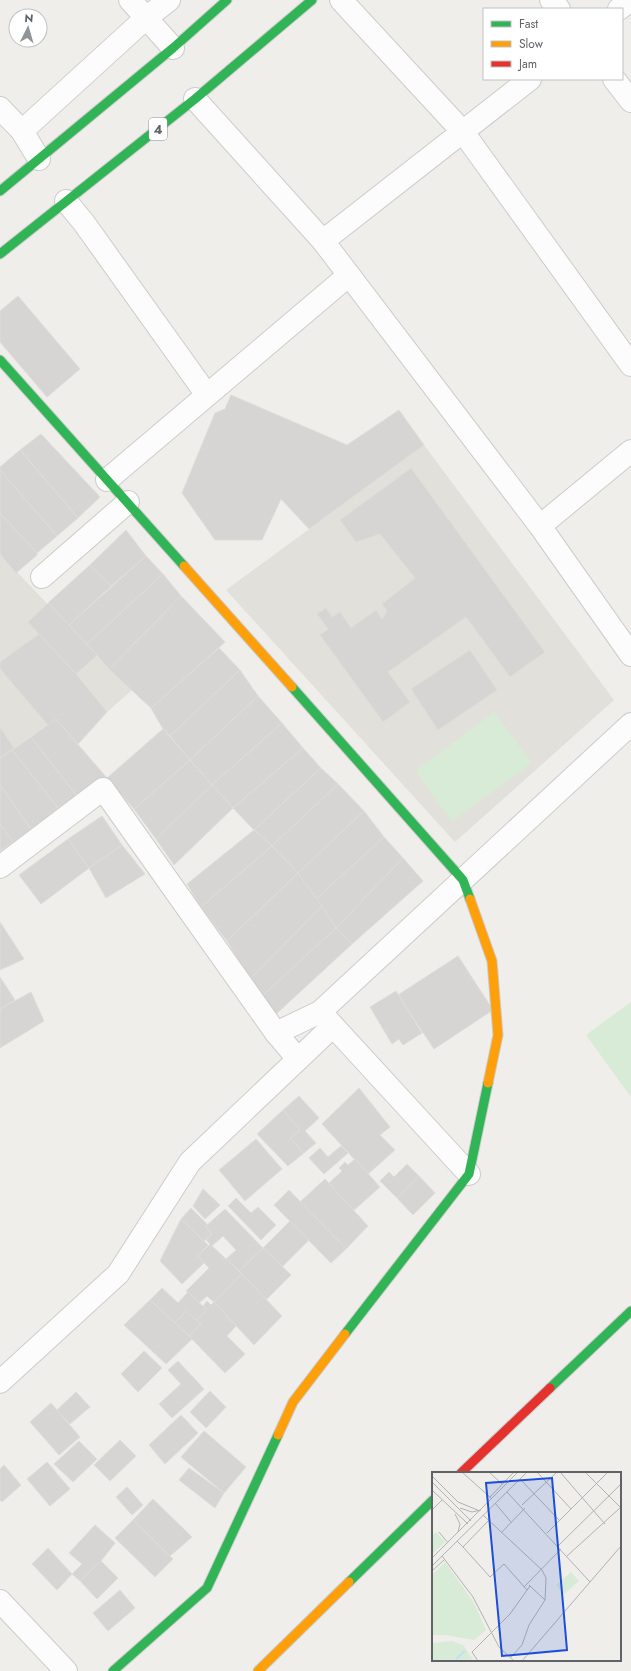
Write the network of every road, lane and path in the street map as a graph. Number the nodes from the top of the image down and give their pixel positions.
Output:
1 (130, 0) edge
2 (169, 0) edge
3 (227, 0) edge
4 (312, 0) edge
5 (341, 0) edge
6 (551, 0) edge
7 (631, 0) edge
8 (558, 8) edge
9 (620, 8) edge
10 (146, 18) junction
11 (173, 48) junction
12 (529, 80) edge
13 (615, 80) edge
14 (195, 99) junction
15 (631, 101) edge
16 (0, 108) edge
17 (22, 131) junction
18 (463, 132) junction
19 (39, 159) junction
20 (0, 191) edge
21 (66, 201) junction
22 (323, 241) junction
23 (0, 254) edge
24 (349, 275) junction
25 (0, 360) edge
26 (631, 365) edge
27 (207, 395) junction
28 (631, 451) edge
29 (107, 480) junction
30 (128, 502) junction
31 (540, 526) junction
32 (42, 577) dead end
33 (631, 655) edge
34 (631, 724) edge
35 (0, 867) edge
36 (463, 880) junction
37 (326, 1019) junction
38 (276, 1033) junction
39 (298, 1060) junction
40 (469, 1174) junction
41 (631, 1311) edge
42 (0, 1382) edge
43 (462, 1472) edge
44 (432, 1501) edge
45 (0, 1601) edge
46 (66, 1671) edge
47 (113, 1671) edge
48 (258, 1671) edge

1 - 10 street
2 - 10 street
3 - 11 main road
4 - 14 main road, 4
5 - 18 street
6 - 8 street
7 - 9 street
10 - 11 street
10 - 17 street
11 - 19 main road
12 - 18 street
13 - 15 street
14 - 21 main road, 4
14 - 22 street
16 - 17 street
17 - 19 street
18 - 22 street
18 - 26 street
19 - 20 main road
21 - 23 main road, 4
21 - 27 street
22 - 24 street
24 - 27 street
24 - 31 street
25 - 29 main road
27 - 29 street
28 - 31 street
29 - 30 main road
30 - 32 street
30 - 36 main road
31 - 33 street
34 - 36 street
35 - 38 street
36 - 37 street
36 - 40 main road
37 - 38 street
37 - 39 street
37 - 40 street
38 - 39 street
39 - 42 street
40 - 47 main road
41 - 43 main road
44 - 48 main road
45 - 46 street

